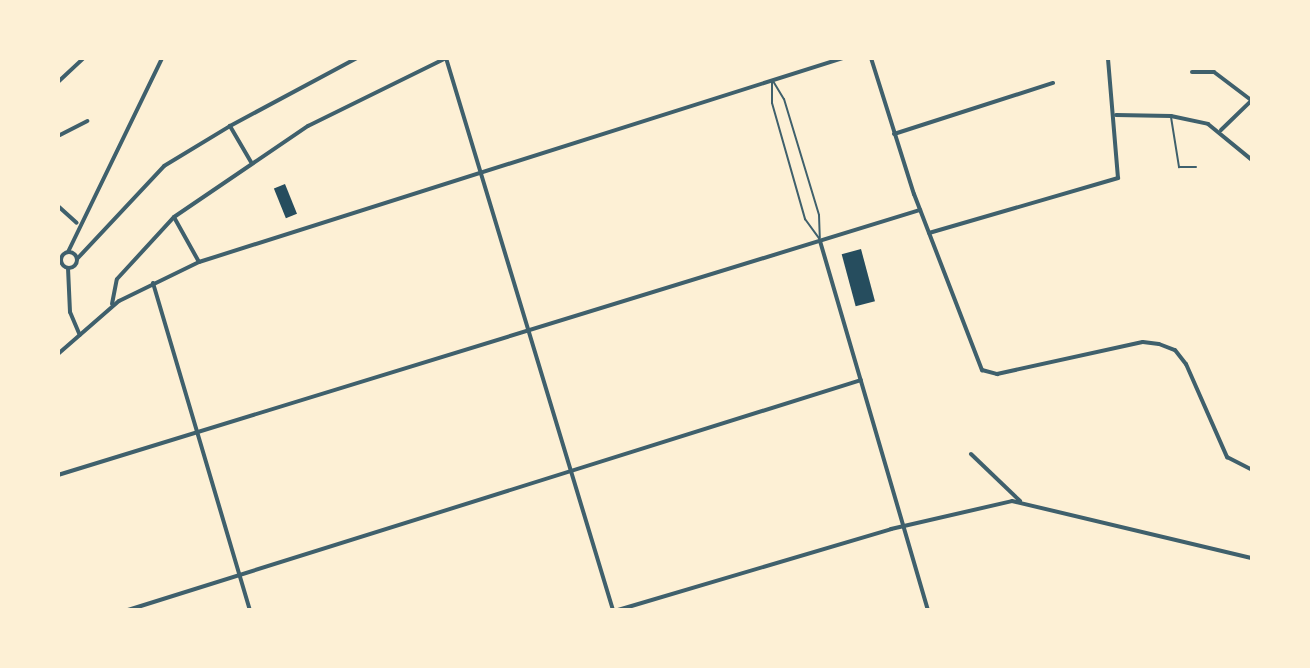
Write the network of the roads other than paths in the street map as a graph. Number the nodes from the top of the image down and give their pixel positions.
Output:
1 (84, 58) edge
2 (162, 58) edge
3 (357, 58) edge
4 (446, 58) edge
5 (843, 58) edge
6 (871, 58) edge
7 (1108, 58) edge
8 (1192, 72) dead end
9 (772, 80) junction
10 (58, 82) edge
11 (1053, 83) dead end
12 (1251, 100) edge
13 (1116, 115) junction
14 (1171, 116) junction
15 (87, 121) dead end
16 (230, 126) junction
17 (1221, 130) junction
18 (894, 134) junction
19 (58, 136) edge
20 (1252, 160) edge
21 (251, 162) junction
22 (1196, 167) dead end
23 (480, 174) junction
24 (58, 206) edge
25 (920, 210) junction
26 (174, 217) junction
27 (78, 223) junction
28 (929, 233) junction
29 (820, 241) junction
30 (68, 252) junction
31 (77, 259) junction
32 (199, 262) junction
33 (60, 264) edge
34 (68, 268) junction
35 (153, 283) junction
36 (113, 305) junction
37 (526, 334) junction
38 (80, 335) junction
39 (58, 354) edge
40 (58, 366) edge
41 (861, 380) junction
42 (58, 388) edge
43 (198, 436) junction
44 (971, 454) dead end
45 (572, 470) junction
46 (1252, 470) edge
47 (58, 475) edge
48 (1020, 501) junction
49 (902, 526) junction
50 (1252, 558) edge
51 (240, 576) junction
52 (128, 610) edge
53 (250, 610) edge
54 (615, 610) edge
55 (928, 610) edge

1 - 10 street
2 - 27 street
3 - 16 street
4 - 21 street
4 - 23 street
5 - 9 street
6 - 18 street
7 - 13 street
8 - 12 street
9 - 23 street
9 - 29 lane
9 - 29 lane
11 - 18 street
12 - 17 street
13 - 14 street
13 - 28 street
14 - 17 street
14 - 22 lane
15 - 19 street
16 - 21 street
16 - 31 street
17 - 20 street
18 - 25 street
21 - 26 street
23 - 32 street
23 - 37 street
24 - 27 street
25 - 28 street
25 - 29 street
26 - 32 street
26 - 36 street
27 - 30 street
28 - 46 street
29 - 37 street
29 - 41 street
30 - 31 street
30 - 33 street
31 - 34 street
32 - 35 street
33 - 34 street
34 - 38 street
35 - 36 street
35 - 43 street
36 - 38 street
37 - 43 street
37 - 45 street
38 - 39 street
40 - 42 street
41 - 45 street
41 - 49 street
43 - 47 street
43 - 51 street
44 - 48 street
45 - 51 street
45 - 54 street
48 - 49 street
48 - 50 street
49 - 54 street
49 - 55 street
51 - 52 street
51 - 53 street

